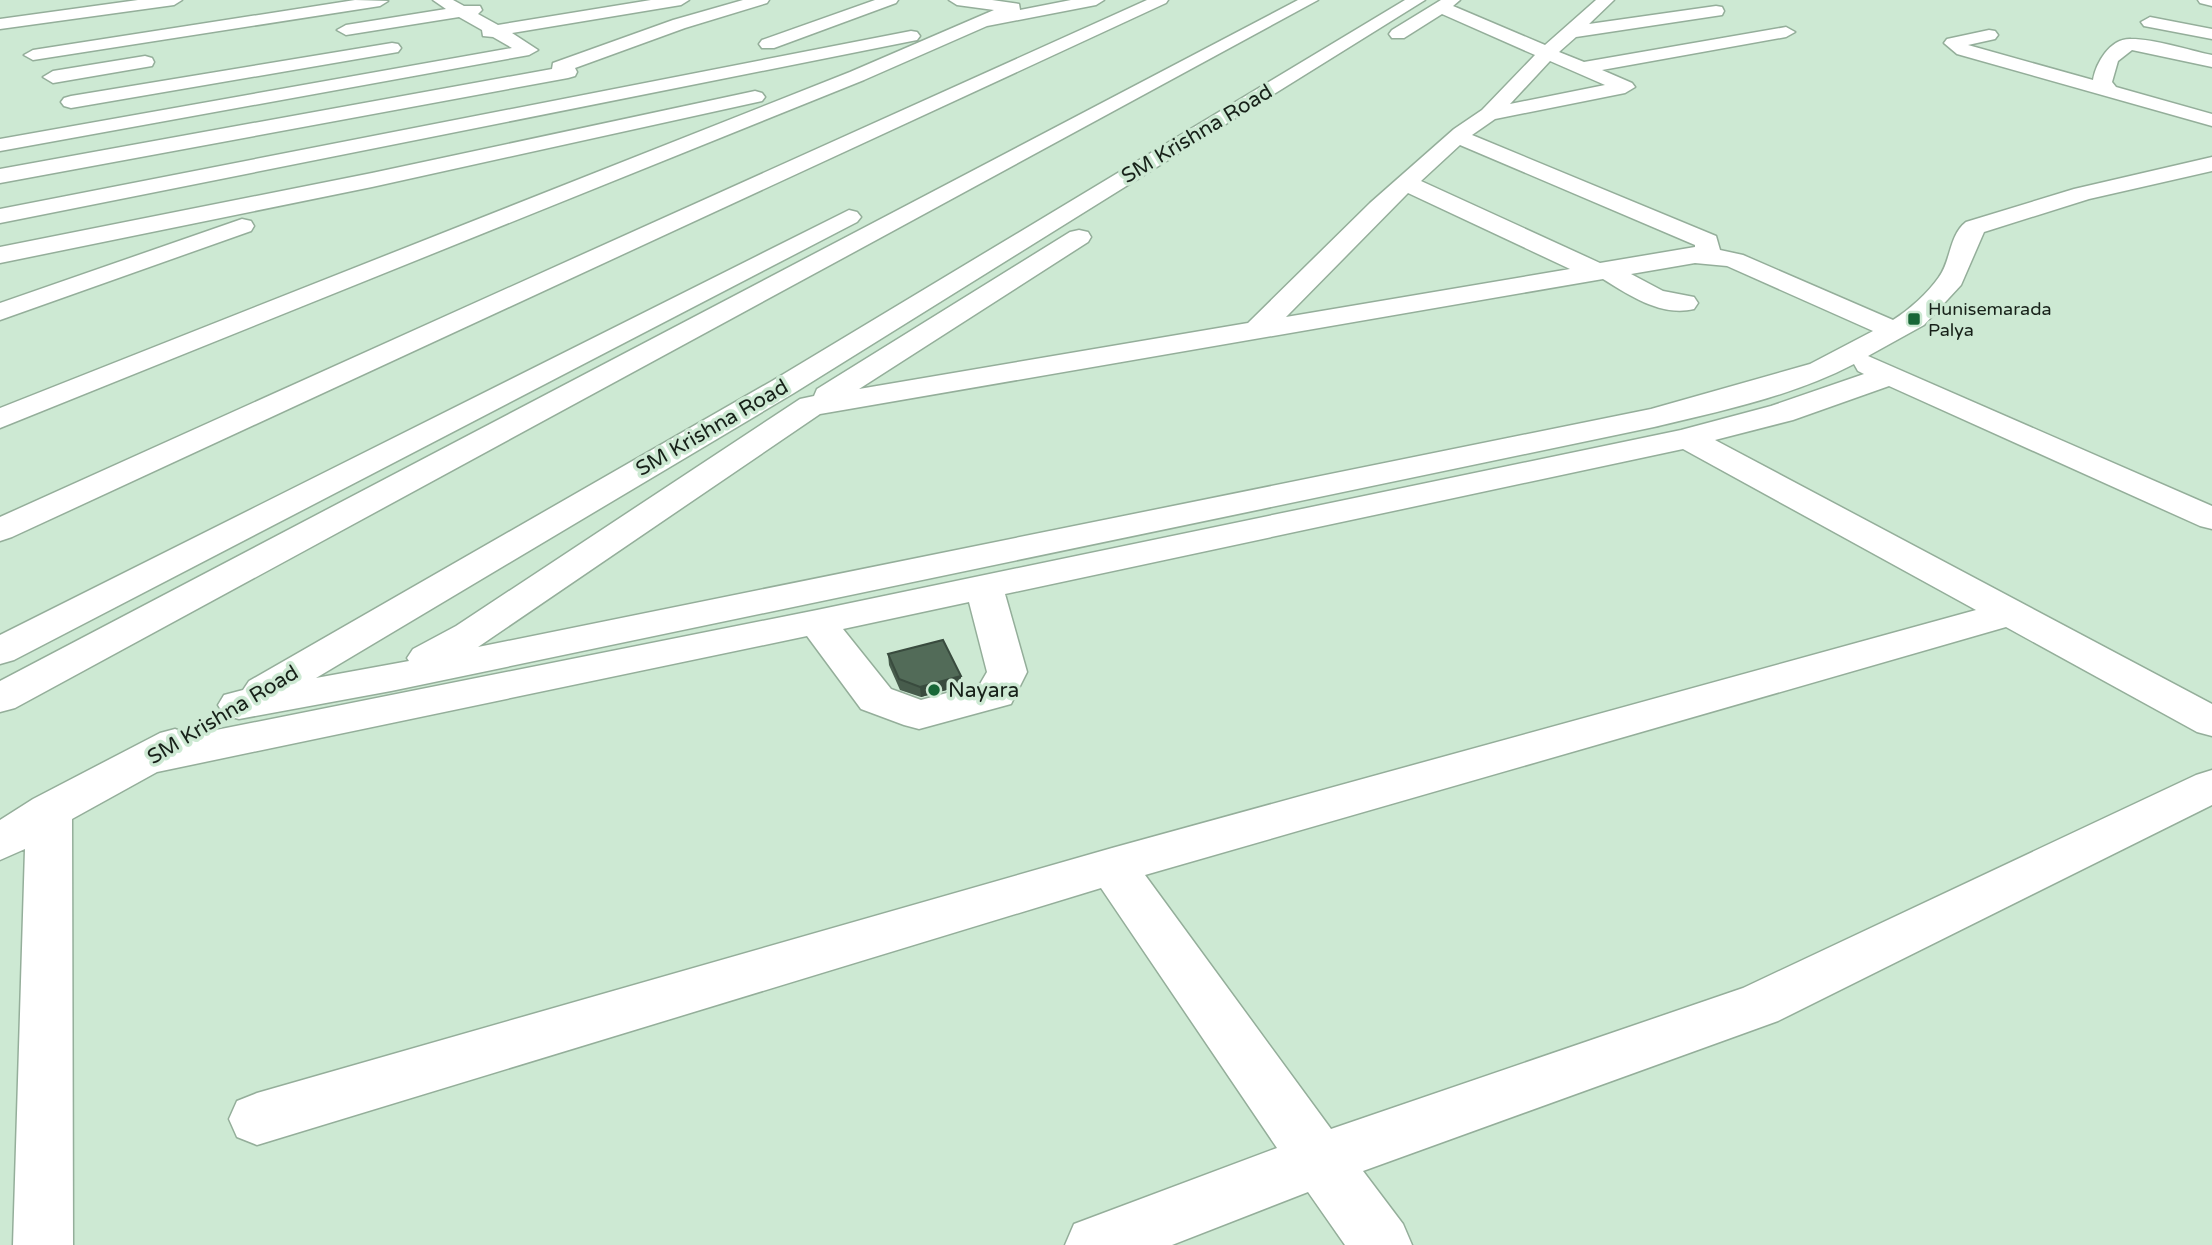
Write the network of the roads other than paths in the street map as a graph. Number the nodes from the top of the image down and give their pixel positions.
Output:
1 (88, 0) edge
2 (174, 0) edge
3 (388, 0) edge
4 (441, 0) edge
5 (681, 0) edge
6 (761, 0) edge
7 (890, 0) edge
8 (957, 0) edge
9 (1096, 0) edge
10 (1160, 0) edge
11 (1273, 0) edge
12 (1310, 0) edge
13 (1606, 0) edge
14 (2206, 0) edge
15 (2212, 1) edge
16 (1436, 2) edge
17 (30, 4) edge
18 (196, 8) dead end
19 (486, 8) dead end
20 (1716, 11) dead end
21 (462, 12) junction
22 (984, 22) junction
23 (2150, 22) dead end
24 (5, 24) edge
25 (679, 24) junction
26 (497, 31) junction
27 (1571, 32) junction
28 (1786, 32) dead end
29 (325, 33) dead end
30 (2212, 34) edge
31 (470, 35) dead end
32 (1989, 35) dead end
33 (589, 36) dead end
34 (550, 41) dead end
35 (415, 44) dead end
36 (526, 48) junction
37 (1010, 50) dead end
38 (1548, 52) junction
39 (1043, 54) junction
40 (33, 55) junction
41 (162, 60) dead end
42 (935, 61) dead end
43 (2212, 61) edge
44 (1584, 68) junction
45 (564, 69) junction
46 (858, 76) junction
47 (53, 77) junction
48 (658, 84) junction
49 (2109, 91) junction
50 (606, 96) junction
51 (71, 102) junction
52 (1489, 114) junction
53 (2212, 120) edge
54 (88, 129) junction
55 (1458, 136) junction
56 (1231, 140) dead end
57 (0, 145) edge
58 (2212, 164) edge
59 (0, 176) edge
60 (372, 180) junction
61 (1406, 183) junction
62 (0, 216) edge
63 (1102, 221) dead end
64 (0, 255) edge
65 (1708, 255) junction
66 (1602, 271) junction
67 (1685, 303) dead end
68 (0, 312) edge
69 (1258, 329) junction
70 (1895, 331) junction
71 (1846, 356) junction
72 (1891, 376) junction
73 (811, 406) junction
74 (0, 419) edge
75 (1687, 438) junction
76 (2212, 519) edge
77 (0, 530) edge
78 (984, 587) junction
79 (2010, 613) junction
80 (817, 622) junction
81 (0, 651) edge
82 (391, 678) junction
83 (0, 698) edge
84 (239, 705) junction
85 (2212, 722) edge
86 (153, 758) junction
87 (2212, 786) edge
88 (24, 817) edge
89 (0, 842) edge
90 (1112, 866) junction
91 (257, 1119) dead end
92 (1318, 1160) junction
93 (43, 1245) edge
94 (1095, 1245) edge
95 (1382, 1245) edge

1 - 17 main road
2 - 24 main road
3 - 40 main road
4 - 21 main road
5 - 26 main road
6 - 25 main road
7 - 48 main road
8 - 22 main road
9 - 22 main road
10 - 39 main road
11 - 81 main road
12 - 83 main road
13 - 27 main road
14 - 15 main road
16 - 38 main road
16 - 56 main road
16 - 84 main road, SM Krishna Road
17 - 24 main road
18 - 24 main road
19 - 21 main road
20 - 27 main road
21 - 26 main road
21 - 29 main road
22 - 46 main road
22 - 48 main road
23 - 30 main road
24 - 40 main road
25 - 33 main road
25 - 45 main road
26 - 31 main road
26 - 36 main road
27 - 38 main road
28 - 44 main road
32 - 49 main road
34 - 36 main road
35 - 51 main road
36 - 45 main road
36 - 54 main road
37 - 39 main road
38 - 44 main road
38 - 52 main road
39 - 77 main road
40 - 47 main road
41 - 47 main road
42 - 46 main road
43 - 49 main road
44 - 52 main road
45 - 50 main road
45 - 59 main road
46 - 60 main road
46 - 74 main road
47 - 51 main road
48 - 50 main road
49 - 53 main road
50 - 62 main road
51 - 54 main road
52 - 55 main road
54 - 57 main road
55 - 61 main road
55 - 65 main road
58 - 70 main road
60 - 64 main road
60 - 68 main road
61 - 66 main road
61 - 69 main road
63 - 73 main road
65 - 66 main road
65 - 70 main road
66 - 67 main road
66 - 69 main road
69 - 73 main road
70 - 71 main road
71 - 72 main road
71 - 82 main road
72 - 75 main road
72 - 76 main road
73 - 82 main road
75 - 78 main road
75 - 79 main road
78 - 80 main road
78 - 80 main road
79 - 85 main road
79 - 90 main road
80 - 86 main road
82 - 84 main road
84 - 86 main road, SM Krishna Road
86 - 88 main road, SM Krishna Road
87 - 92 main road
88 - 89 main road, SM Krishna Road
88 - 93 main road
90 - 91 main road
90 - 92 main road
92 - 94 main road
92 - 95 main road

